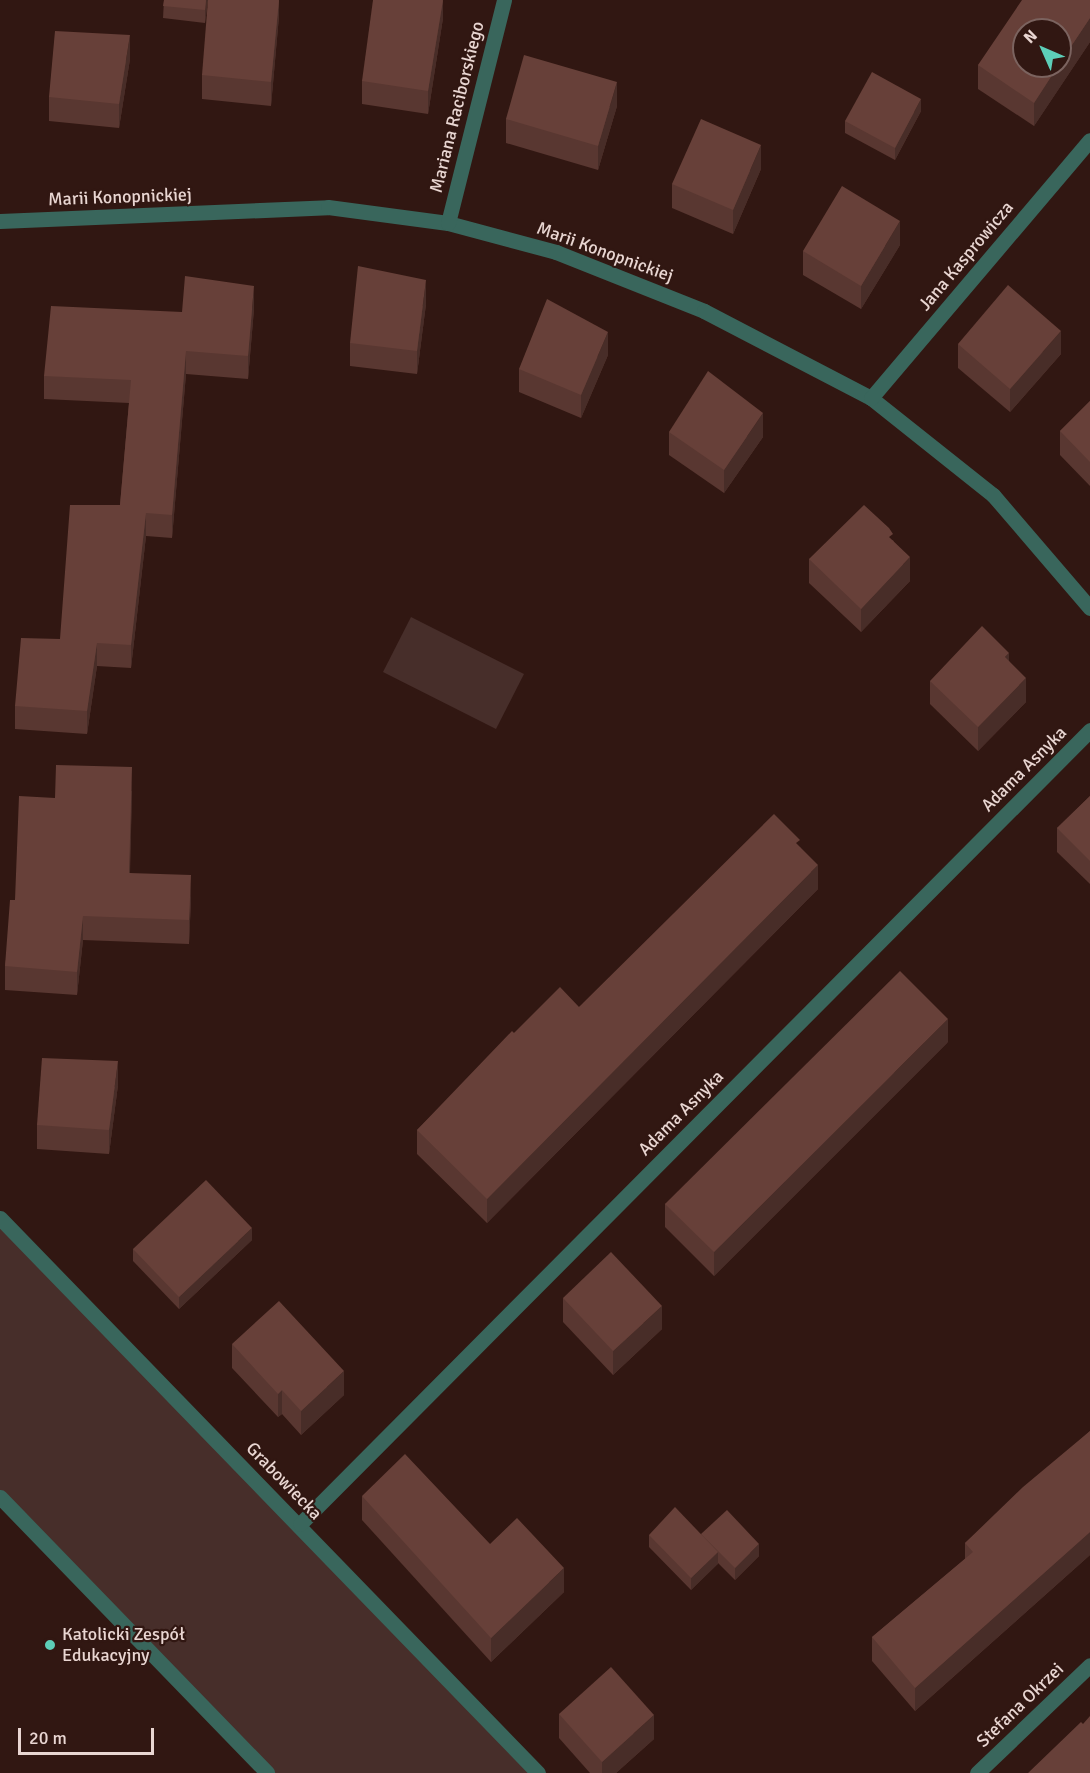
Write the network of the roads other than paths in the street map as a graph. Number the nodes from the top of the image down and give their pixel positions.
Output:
1 (504, 0) edge
2 (1090, 140) edge
3 (0, 221) edge
4 (448, 223) junction
5 (871, 398) junction
6 (1090, 608) edge
7 (1090, 730) edge
8 (0, 1218) edge
9 (0, 1497) edge
10 (300, 1524) junction
11 (1090, 1665) edge
12 (267, 1773) edge
13 (538, 1773) edge
14 (977, 1773) edge

1 - 4 street, Mariana Raciborskiego
2 - 5 street, Jana Kasprowicza
3 - 4 street, Marii Konopnickiej
4 - 5 street, Marii Konopnickiej
5 - 6 street, Marii Konopnickiej
7 - 10 street, Adama Asnyka
8 - 10 street, Grabowiecka
9 - 12 street
10 - 13 street, Grabowiecka
11 - 14 street, Stefana Okrzei

